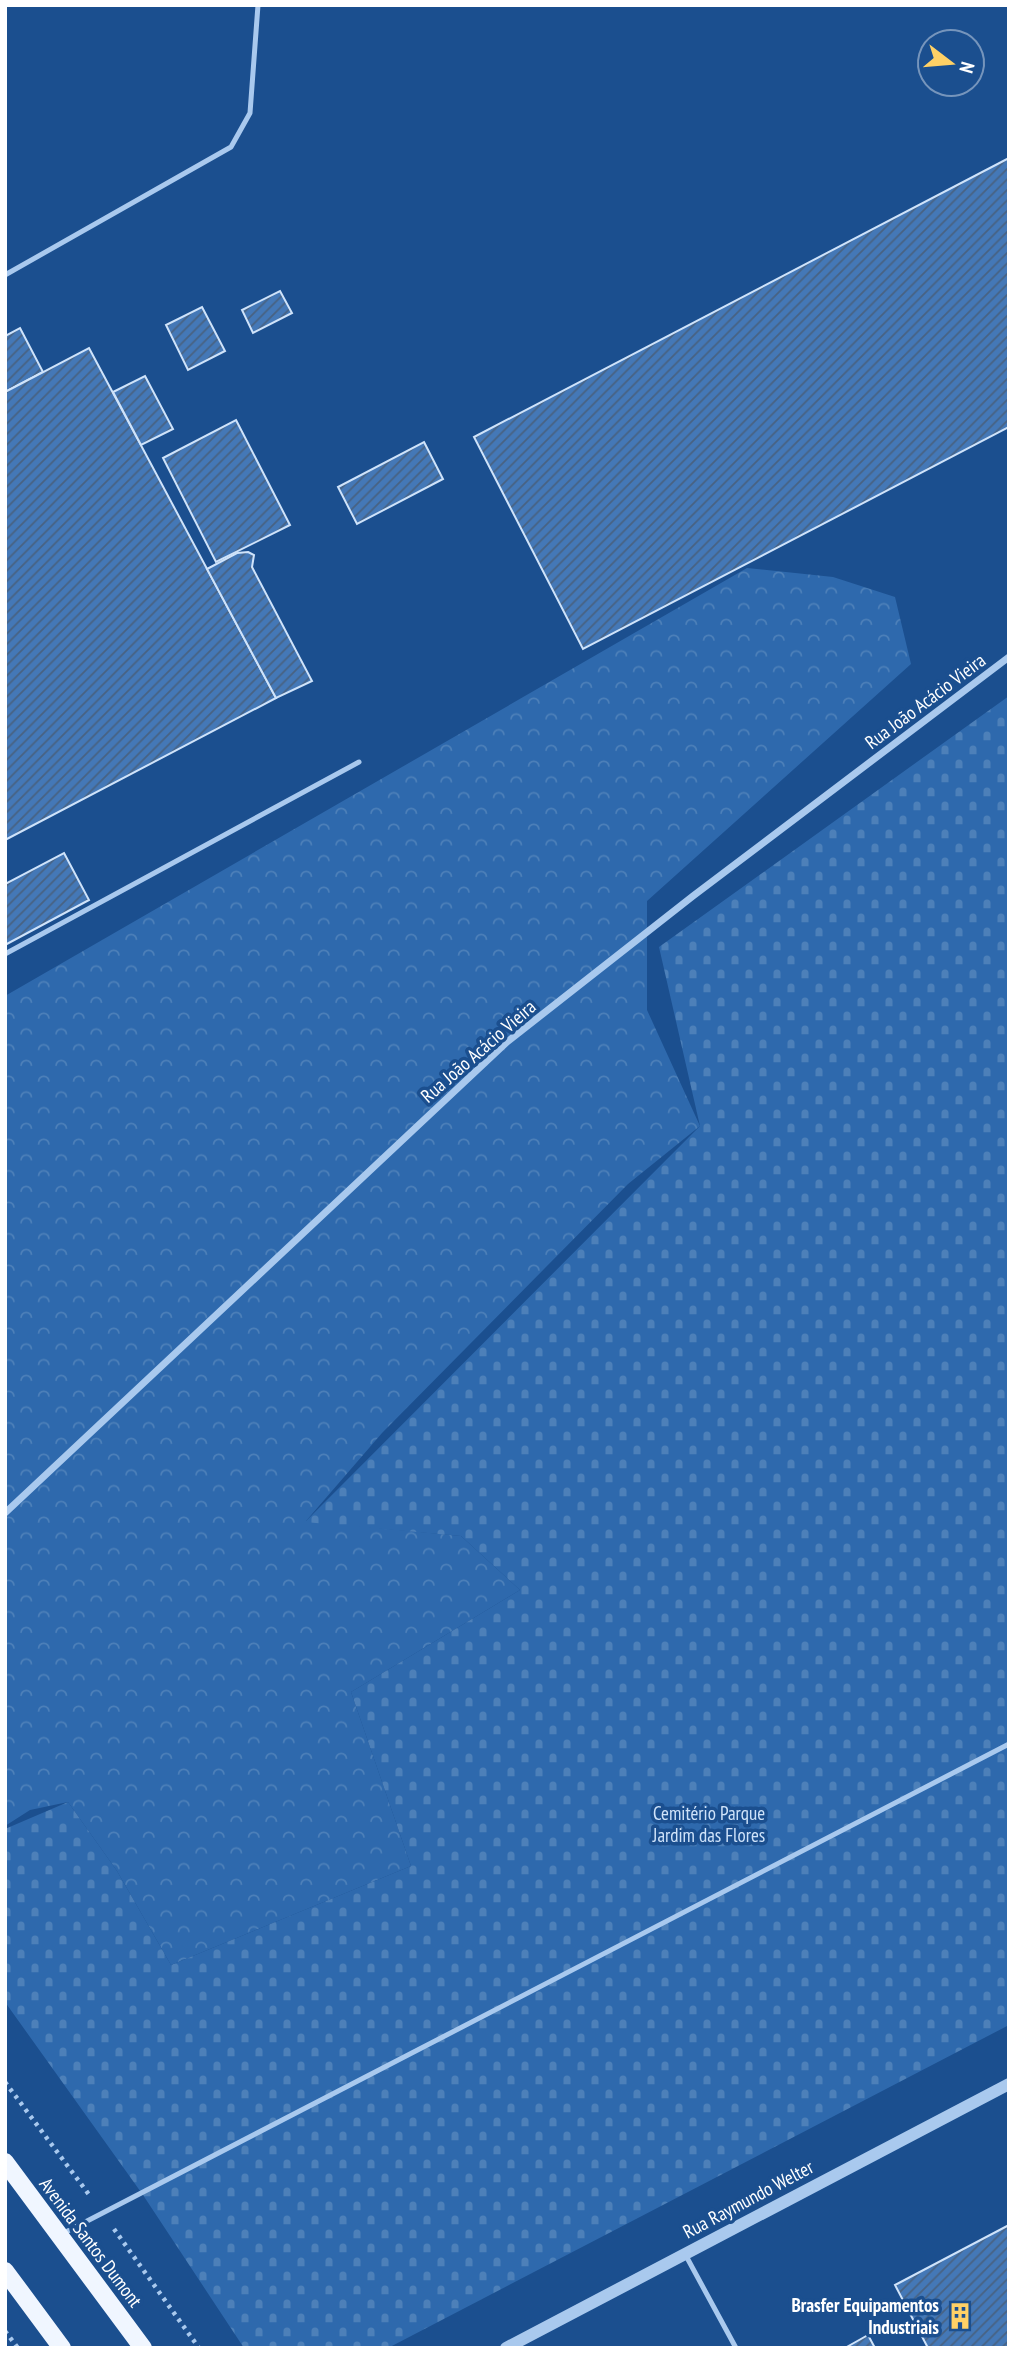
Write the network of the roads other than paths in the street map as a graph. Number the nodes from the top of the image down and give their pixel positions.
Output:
1 (258, 5) edge
2 (5, 275) edge
3 (1009, 657) edge
4 (359, 762) dead end
5 (5, 954) edge
6 (5, 1513) edge
7 (1009, 1744) edge
8 (1009, 2084) edge
9 (5, 2162) edge
10 (60, 2235) junction
11 (685, 2253) junction
12 (5, 2271) edge
13 (62, 2348) edge
14 (144, 2348) edge
15 (506, 2348) edge
16 (736, 2348) edge

1 - 2 lane
3 - 6 street, Rua João Acácio Vieira
4 - 5 lane
7 - 10 lane
8 - 11 street, Rua Raymundo Welter
9 - 10 main road, Avenida Santos Dumont
10 - 14 main road, Avenida Santos Dumont
11 - 15 street, Rua Raymundo Welter
11 - 16 lane
12 - 13 main road

